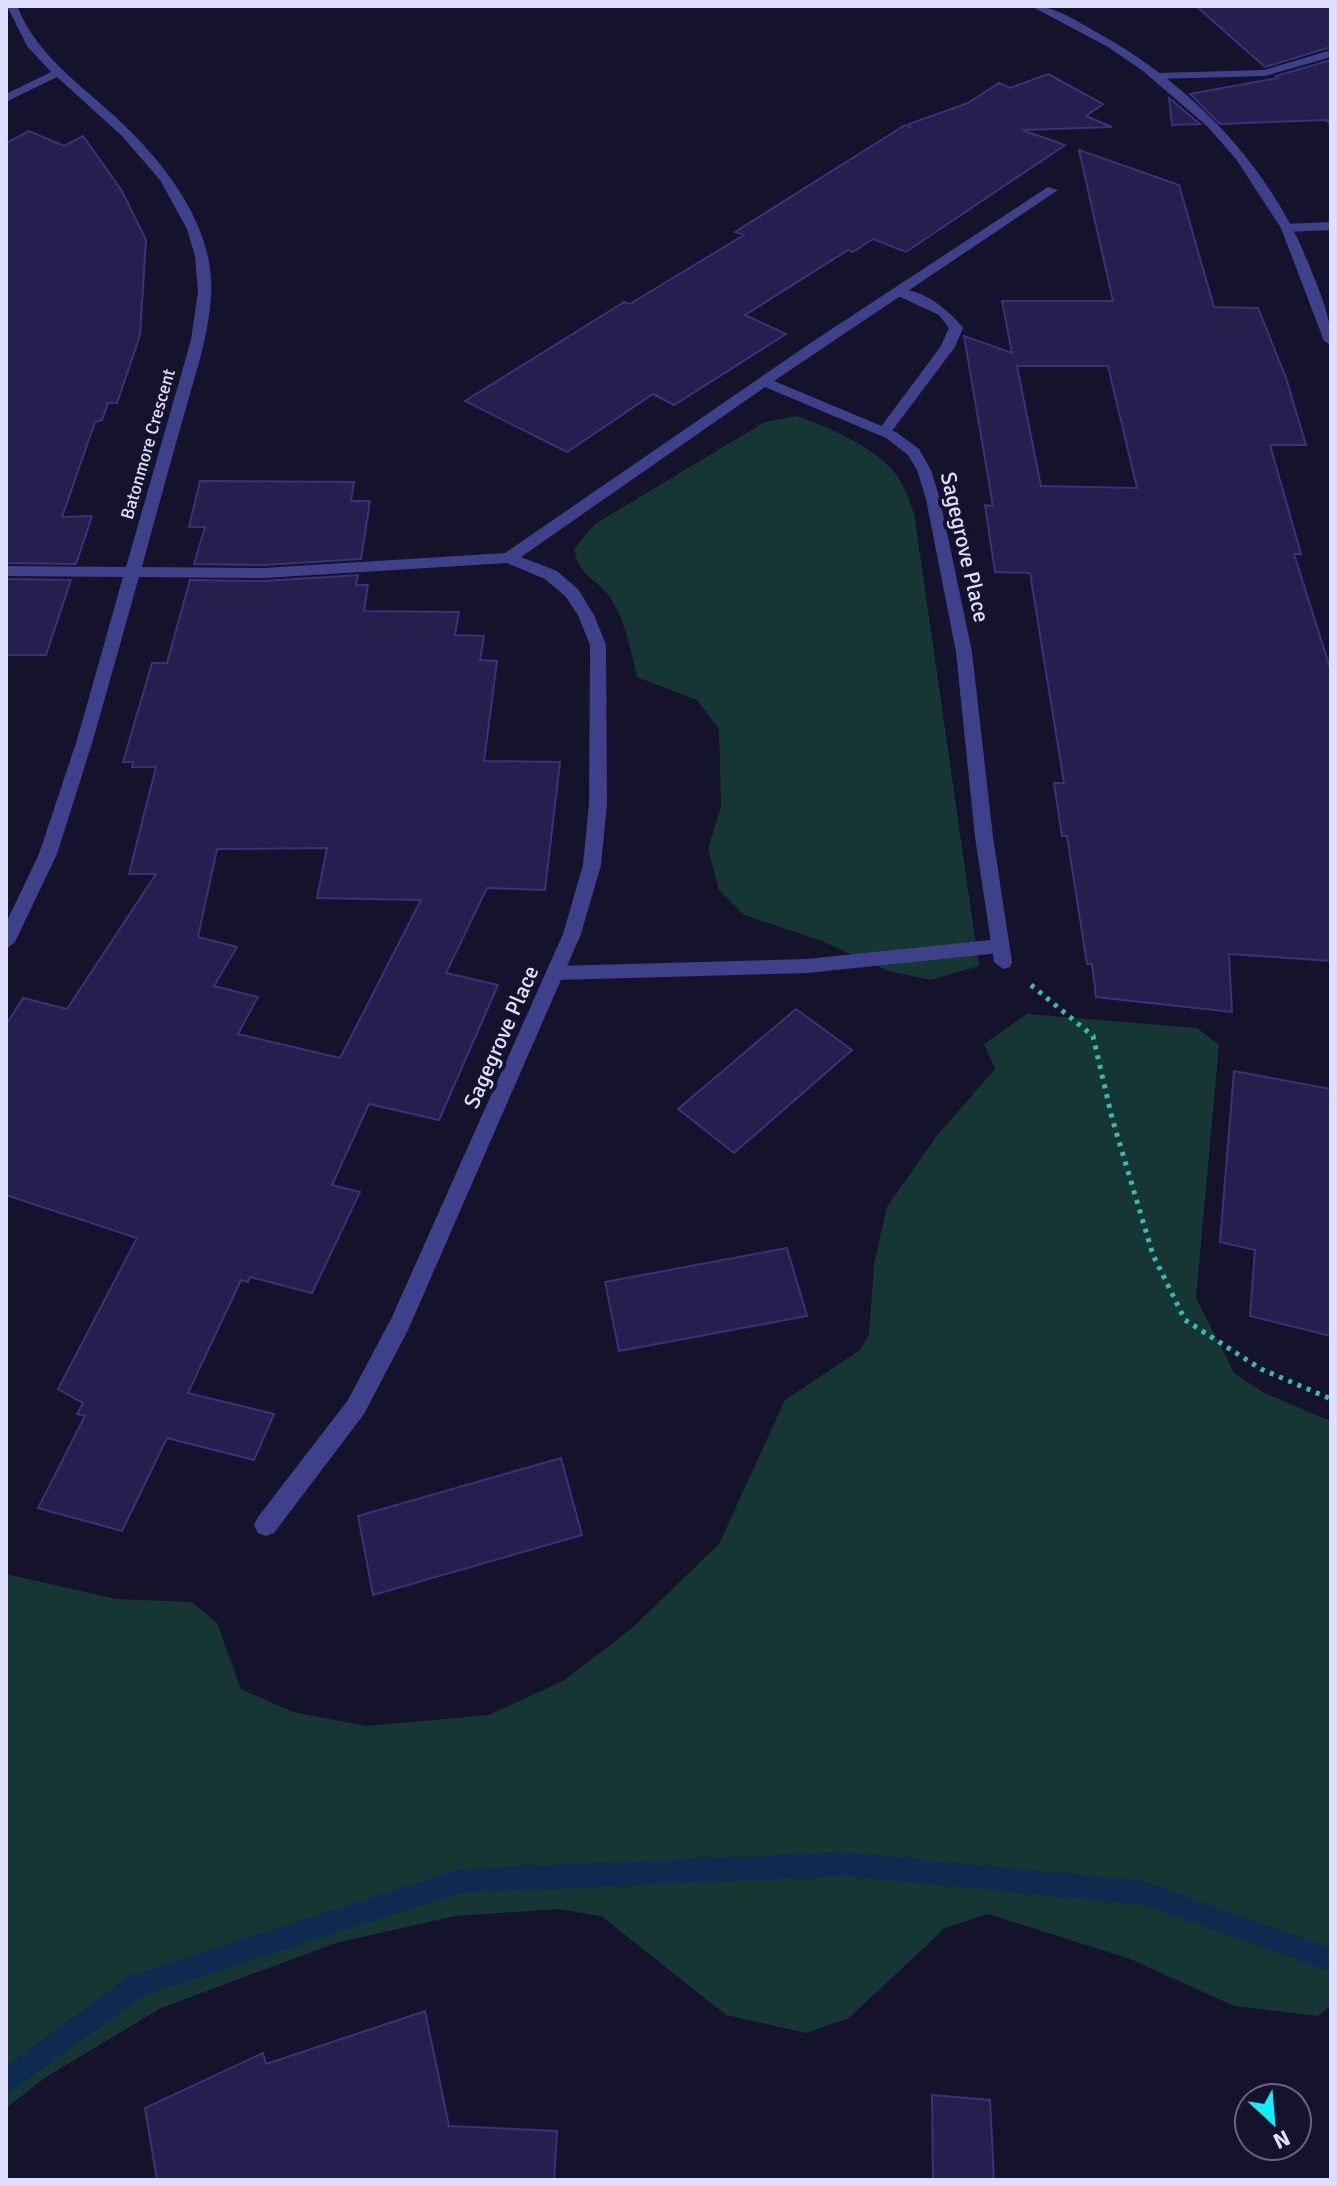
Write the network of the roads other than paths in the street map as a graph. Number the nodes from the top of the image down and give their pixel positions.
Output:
1 (12, 6) edge
2 (1036, 6) edge
3 (1331, 53) edge
4 (59, 72) junction
5 (1157, 76) junction
6 (6, 99) edge
7 (1052, 190) dead end
8 (1331, 226) edge
9 (1286, 228) junction
10 (901, 292) junction
11 (1331, 341) edge
12 (764, 382) junction
13 (884, 432) junction
14 (509, 558) junction
15 (6, 571) edge
16 (130, 571) junction
17 (6, 942) edge
18 (556, 973) junction
19 (266, 1525) dead end

1 - 4 street, Batonmore Crescent
2 - 5 street
3 - 5 street
4 - 6 street
4 - 16 street, Batonmore Crescent
5 - 9 street
7 - 10 street
8 - 9 street
9 - 11 street
10 - 12 street
10 - 13 street
12 - 13 street, Sagegrove Place
12 - 14 street
13 - 18 street, Sagegrove Place
14 - 16 street, Sagegrove Place
14 - 18 street, Sagegrove Place
15 - 16 street, Sagegrove Place
16 - 17 street, Batonmore Crescent
18 - 19 street, Sagegrove Place

